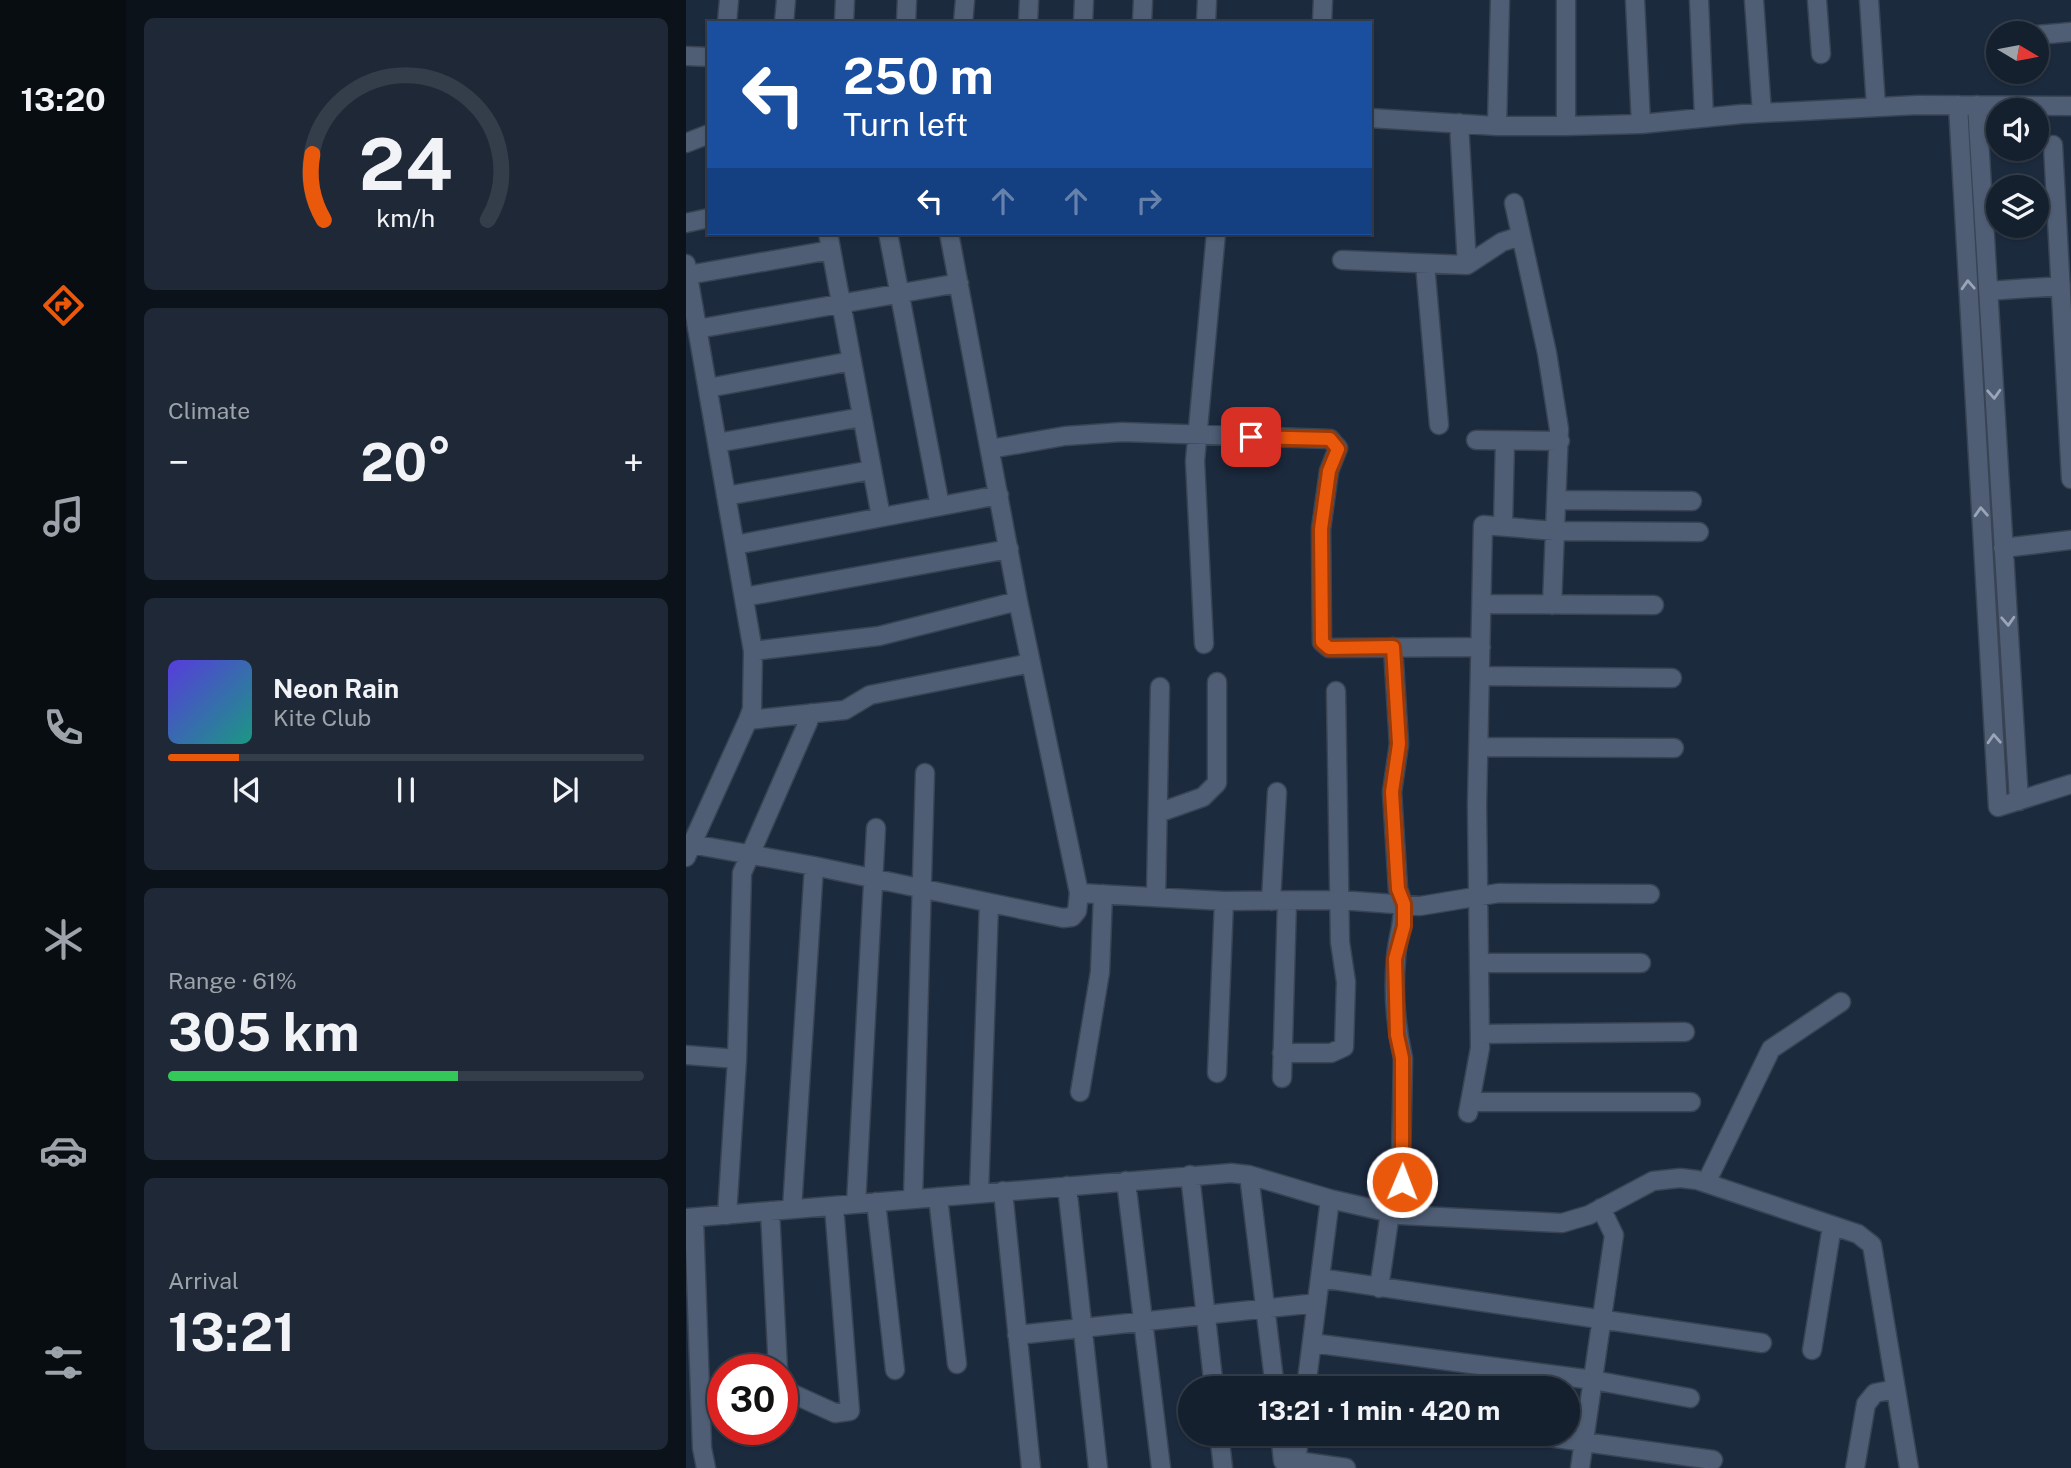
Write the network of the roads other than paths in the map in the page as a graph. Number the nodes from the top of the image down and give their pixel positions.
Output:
1 (729, 0) edge
2 (786, 0) edge
3 (845, 0) edge
4 (907, 0) edge
5 (965, 0) edge
6 (1029, 0) edge
7 (1084, 0) edge
8 (1143, 0) edge
9 (1207, 0) edge
10 (1323, 0) edge
11 (1500, 0) edge
12 (1566, 0) edge
13 (1635, 0) edge
14 (1699, 0) edge
15 (1755, 0) edge
16 (1818, 0) edge
17 (1869, 0) edge
18 (727, 21) edge
19 (784, 21) edge
20 (844, 21) edge
21 (906, 21) edge
22 (963, 21) edge
23 (1028, 21) edge
24 (1083, 21) edge
25 (1142, 21) edge
26 (1206, 21) edge
27 (1322, 21) edge
28 (2071, 32) edge
29 (2049, 34) edge
30 (1821, 54) dead end
31 (686, 56) edge
32 (707, 57) edge
33 (1958, 105) junction
34 (1977, 105) junction
35 (2071, 106) edge
36 (1876, 107) junction
37 (1762, 113) junction
38 (1372, 117) edge
39 (1704, 118) junction
40 (1459, 123) junction
41 (1641, 124) junction
42 (1497, 126) junction
43 (1566, 126) junction
44 (707, 135) edge
45 (686, 143) edge
46 (2053, 145) dead end
47 (2063, 190) edge
48 (1514, 203) dead end
49 (707, 218) edge
50 (686, 223) edge
51 (888, 235) edge
52 (949, 235) edge
53 (1216, 235) edge
54 (1521, 236) junction
55 (829, 241) edge
56 (1342, 260) dead end
57 (1425, 264) junction
58 (1467, 265) junction
59 (687, 269) edge
60 (2064, 275) edge
61 (959, 283) junction
62 (1988, 291) junction
63 (900, 293) junction
64 (842, 304) junction
65 (697, 329) junction
66 (2067, 344) edge
67 (1992, 360) junction
68 (852, 361) junction
69 (1973, 361) junction
70 (708, 388) junction
71 (862, 417) junction
72 (1439, 425) dead end
73 (2070, 425) edge
74 (1198, 435) junction
75 (1476, 440) dead end
76 (1506, 441) junction
77 (1560, 442) junction
78 (717, 443) junction
79 (989, 449) junction
80 (872, 470) junction
81 (2071, 479) edge
82 (999, 495) junction
83 (726, 496) junction
84 (1557, 500) junction
85 (1692, 501) dead end
86 (940, 506) junction
87 (881, 517) junction
88 (1503, 526) junction
89 (1555, 531) junction
90 (1699, 531) dead end
91 (2071, 540) edge
92 (735, 545) junction
93 (2004, 548) junction
94 (1009, 549) junction
95 (2004, 566) junction
96 (1985, 569) junction
97 (744, 597) junction
98 (1018, 601) junction
99 (1482, 604) junction
100 (1552, 605) junction
101 (1654, 605) dead end
102 (1204, 644) dead end
103 (1393, 647) junction
104 (1481, 647) junction
105 (753, 652) junction
106 (1031, 663) junction
107 (1480, 676) junction
108 (1672, 678) dead end
109 (1217, 681) dead end
110 (1160, 687) dead end
111 (1336, 691) dead end
112 (812, 713) junction
113 (748, 719) junction
114 (1479, 747) junction
115 (1674, 748) dead end
116 (925, 773) dead end
117 (2071, 784) edge
118 (1277, 792) dead end
119 (2018, 801) junction
120 (1158, 813) junction
121 (876, 828) dead end
122 (687, 848) edge
123 (750, 854) junction
124 (814, 866) junction
125 (874, 878) junction
126 (924, 889) junction
127 (1079, 893) junction
128 (1103, 894) junction
129 (1650, 894) dead end
130 (1479, 895) junction
131 (1156, 897) junction
132 (1340, 900) junction
133 (1224, 901) junction
134 (1279, 901) junction
135 (989, 903) junction
136 (1404, 904) junction
137 (1479, 963) junction
138 (1641, 963) dead end
139 (1841, 1002) dead end
140 (1685, 1032) dead end
141 (1480, 1034) junction
142 (1282, 1053) junction
143 (686, 1055) edge
144 (737, 1059) junction
145 (1217, 1073) dead end
146 (1282, 1078) dead end
147 (1080, 1092) dead end
148 (1691, 1102) dead end
149 (1190, 1175) junction
150 (1249, 1175) junction
151 (1126, 1181) junction
152 (1706, 1183) junction
153 (1067, 1186) junction
154 (1003, 1191) junction
155 (979, 1193) junction
156 (938, 1197) junction
157 (913, 1199) junction
158 (1330, 1199) junction
159 (876, 1202) junction
160 (856, 1204) junction
161 (834, 1206) junction
162 (792, 1209) junction
163 (1601, 1209) junction
164 (770, 1211) junction
165 (1395, 1214) junction
166 (727, 1215) junction
167 (690, 1218) edge
168 (1832, 1226) junction
169 (1320, 1278) junction
170 (1379, 1288) junction
171 (691, 1294) edge
172 (1317, 1303) junction
173 (1265, 1308) junction
174 (1206, 1314) junction
175 (1601, 1319) junction
176 (1143, 1321) junction
177 (1082, 1328) junction
178 (1017, 1335) junction
179 (1311, 1343) junction
180 (1762, 1343) dead end
181 (1812, 1350) dead end
182 (777, 1354) edge
183 (957, 1364) dead end
184 (895, 1370) dead end
185 (693, 1371) edge
186 (1213, 1376) edge
187 (1274, 1376) edge
188 (1307, 1376) edge
189 (1592, 1380) junction
190 (1896, 1389) junction
191 (798, 1396) edge
192 (1690, 1398) dead end
193 (707, 1400) edge
194 (701, 1401) junction
195 (1580, 1441) edge
196 (1584, 1442) junction
197 (1220, 1446) edge
198 (1281, 1446) edge
199 (1298, 1446) edge
200 (694, 1448) edge
201 (1713, 1460) dead end
202 (1294, 1466) edge
203 (706, 1468) edge
204 (1031, 1468) edge
205 (1098, 1468) edge
206 (1161, 1468) edge
207 (1223, 1468) edge
208 (1346, 1468) edge
209 (1580, 1468) edge
210 (1855, 1468) edge
211 (1909, 1468) edge

1 - 18 street
2 - 19 street
3 - 20 street
4 - 21 street
5 - 22 street
6 - 23 street
7 - 24 street
8 - 25 street
9 - 26 street
10 - 27 street
11 - 42 street
12 - 43 street
13 - 41 street
14 - 39 street
15 - 37 street
16 - 30 street
17 - 36 street
28 - 29 street
31 - 32 street
33 - 34 street
33 - 36 street
69 -> 33 street
34 - 35 street
34 - 62 street
36 - 37 street
37 - 39 street
38 - 40 street
39 - 41 street
40 - 42 street
40 - 58 street
41 - 43 street
42 - 43 street
44 - 45 street
46 - 47 street
47 - 60 street
48 - 54 street
49 - 50 street
51 - 63 street
52 - 61 street
53 - 74 street
54 - 58 street
54 - 77 street
55 - 59 street
55 - 64 street
56 - 57 street
57 - 58 street
57 - 72 street
59 - 65 street
60 - 62 street
60 - 66 street
61 - 63 street
61 - 79 street
62 - 67 street
63 - 64 street
63 - 86 street
64 - 65 street
64 - 68 street
65 - 70 street
66 - 73 street
67 - 69 street
67 -> 93 street
68 - 70 street
68 - 71 street
96 -> 69 street
70 - 78 street
71 - 78 street
71 - 80 street
73 - 81 street
74 - 79 street
74 - 102 street
74 - 103 street
75 - 76 street
76 - 77 street
76 - 88 street
77 - 84 street
78 - 83 street
79 - 82 street
80 - 83 street
80 - 87 street
82 - 86 street
82 - 94 street
83 - 92 street
84 - 85 street
84 - 89 street
86 - 87 street
87 - 92 street
88 - 89 street
88 - 99 street
89 - 90 street
89 - 100 street
91 - 93 street
92 - 97 street
93 - 95 street
94 - 97 street
94 - 98 street
95 - 96 street
95 -> 119 street
119 -> 96 street
97 - 105 street
98 - 105 street
98 - 106 street
99 - 100 street
99 - 104 street
100 - 101 street
103 - 104 street
103 - 136 street
104 - 107 street
105 - 113 street
106 - 112 street
106 - 127 street
107 - 108 street
107 - 114 street
109 - 120 street
110 - 120 street
111 - 132 street
112 - 113 street
112 - 123 street
113 - 122 street
114 - 115 street
114 - 130 street
116 - 126 street
117 - 119 street
118 - 134 street
120 - 131 street
121 - 125 street
122 - 123 street
123 - 124 street
123 - 144 street
124 - 125 street
124 - 162 street
125 - 126 street
125 - 160 street
126 - 135 street
126 - 157 street
127 - 128 street
127 - 135 street
128 - 131 street
128 - 147 street
129 - 130 street
130 - 136 street
130 - 137 street
131 - 133 street
132 - 134 street
132 - 136 street
132 - 142 street
133 - 134 street
133 - 145 street
134 - 142 street
135 - 155 street
136 - 165 street
137 - 138 street
137 - 141 street
139 - 152 street
140 - 141 street
141 - 148 street
142 - 146 street
143 - 144 street
144 - 166 street
149 - 150 street
149 - 151 street
149 - 174 street
150 - 158 street
150 - 173 street
151 - 153 street
151 - 176 street
152 - 163 street
152 - 168 street
153 - 154 street
153 - 177 street
154 - 155 street
154 - 178 street
155 - 156 street
156 - 157 street
156 - 183 street
157 - 159 street
158 - 165 street
158 - 169 street
159 - 160 street
159 - 184 street
160 - 161 street
161 - 162 street
161 - 191 street
162 - 164 street
163 - 165 street
163 - 175 street
164 - 166 street
164 - 182 street
165 - 170 street
166 - 167 street
167 - 171 street
168 - 181 street
168 - 190 street
169 - 170 street
169 - 172 street
170 - 175 street
171 - 185 street
172 - 173 street
172 - 179 street
173 - 174 street
173 - 187 street
174 - 176 street
174 - 186 street
175 - 180 street
175 - 189 street
176 - 177 street
176 - 206 street
177 - 178 street
177 - 205 street
178 - 204 street
179 - 188 street
179 - 189 street
185 - 194 street
189 - 192 street
189 - 196 street
190 - 210 street
190 - 211 street
193 - 194 street
194 - 200 street
195 - 196 street
196 - 201 street
196 - 209 street
197 - 207 street
198 - 202 street
199 - 202 street
200 - 203 street
202 - 208 street

